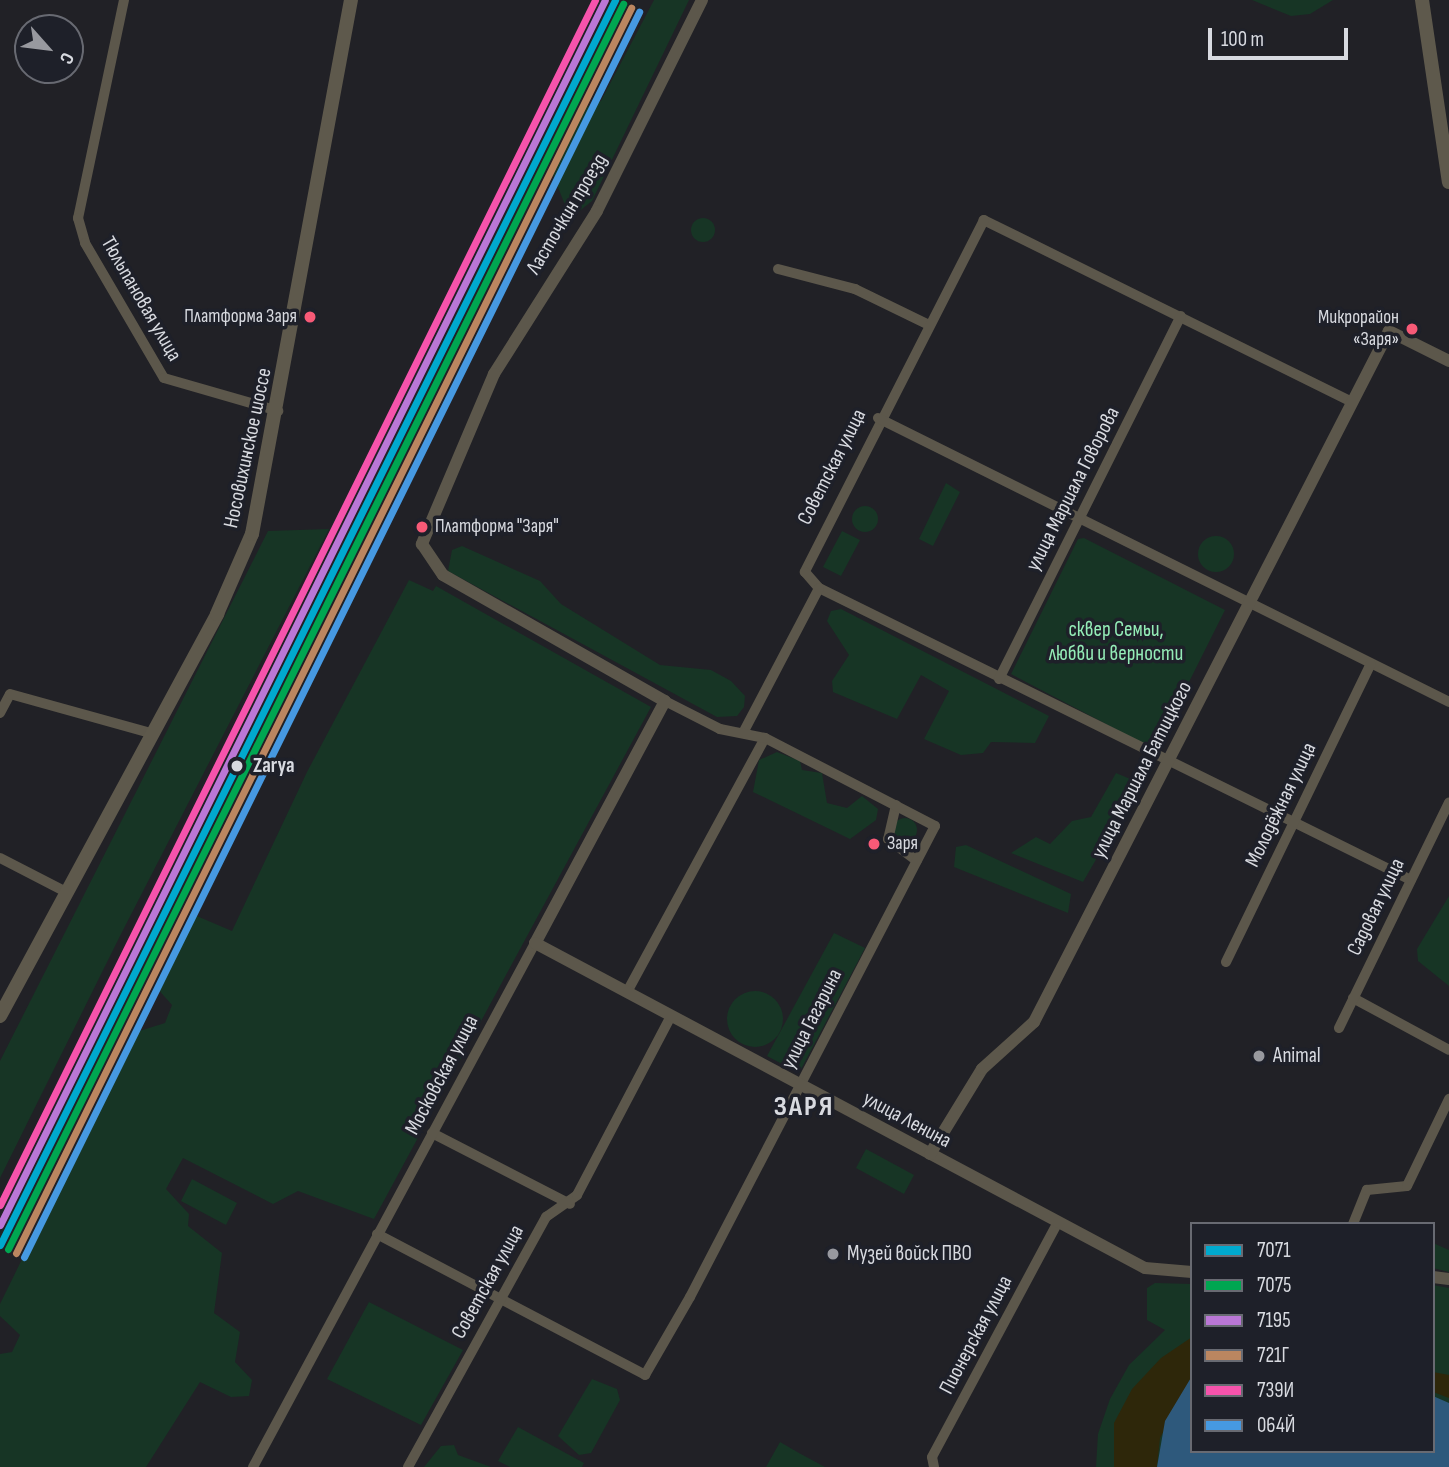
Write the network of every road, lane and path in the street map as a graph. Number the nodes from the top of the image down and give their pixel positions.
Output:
1 (124, 0) edge
2 (351, 0) edge
3 (702, 0) edge
4 (1422, 0) edge
5 (1449, 182) edge
6 (778, 269) dead end
7 (1181, 316) junction
8 (926, 324) junction
9 (1449, 361) edge
10 (1352, 402) junction
11 (278, 411) junction
12 (878, 418) junction
13 (1079, 519) junction
14 (819, 588) junction
15 (1249, 604) junction
16 (1371, 664) junction
17 (999, 679) junction
18 (665, 701) junction
19 (1449, 702) edge
20 (0, 713) edge
21 (744, 731) junction
22 (154, 734) junction
23 (765, 738) junction
24 (1167, 764) junction
25 (1449, 802) edge
26 (896, 805) junction
27 (1292, 825) junction
28 (0, 858) edge
29 (917, 862) junction
30 (1411, 880) junction
31 (68, 893) junction
32 (535, 943) junction
33 (1226, 962) dead end
34 (627, 992) junction
35 (1353, 998) junction
36 (0, 1016) edge
37 (671, 1016) junction
38 (1339, 1028) dead end
39 (1449, 1050) edge
40 (800, 1084) junction
41 (1449, 1099) edge
42 (432, 1133) junction
43 (930, 1154) junction
44 (570, 1204) junction
45 (1058, 1222) junction
46 (1354, 1222) edge
47 (377, 1234) junction
48 (1190, 1272) edge
49 (500, 1299) junction
50 (253, 1467) edge
51 (408, 1467) edge
52 (934, 1467) edge

1 - 11 street, Тюльпановая улица
2 - 11 main road, Носовихинское шоссе
3 - 18 street, Ласточкин проезд
4 - 5 main road
6 - 8 street
7 - 8 street, Советская улица
7 - 10 street
7 - 13 street, улица Маршала Говорова
8 - 12 street, Советская улица
9 - 10 street, улица Маршала Батицкого
10 - 15 street, улица Маршала Батицкого
11 - 22 main road, Носовихинское шоссе
12 - 13 street
12 - 14 street, Советская улица
13 - 15 street
13 - 17 street, улица Маршала Говорова
14 - 17 street
14 - 21 street
15 - 16 street
15 - 24 street, улица Маршала Батицкого
16 - 19 street
16 - 27 street, Молодёжная улица
17 - 24 street
18 - 21 street
18 - 32 street, Московская улица
20 - 22 street
21 - 23 street
22 - 31 main road, Носовихинское шоссе
23 - 26 street
23 - 34 street
24 - 27 street
24 - 43 street, улица Маршала Батицкого
25 - 30 street, Садовая улица
26 - 29 street
26 - 29 street, улица Гагарина
27 - 30 street
27 - 33 street, Молодёжная улица
28 - 31 street
29 - 40 street, улица Гагарина
30 - 35 street, Садовая улица
31 - 36 main road, Носовихинское шоссе
32 - 34 street, улица Ленина
32 - 42 street, Московская улица
34 - 37 street, улица Ленина
35 - 38 street, Садовая улица
35 - 39 street
37 - 40 street, улица Ленина
37 - 44 street, Советская улица
40 - 43 street, улица Ленина
40 - 49 street, улица Гагарина
41 - 46 street
42 - 44 street
42 - 47 street, Московская улица
43 - 45 street, улица Ленина
44 - 49 street, Советская улица
45 - 48 street, улица Ленина
45 - 52 street, Пионерская улица
47 - 49 street
47 - 50 street, Московская улица
49 - 51 street, Советская улица

